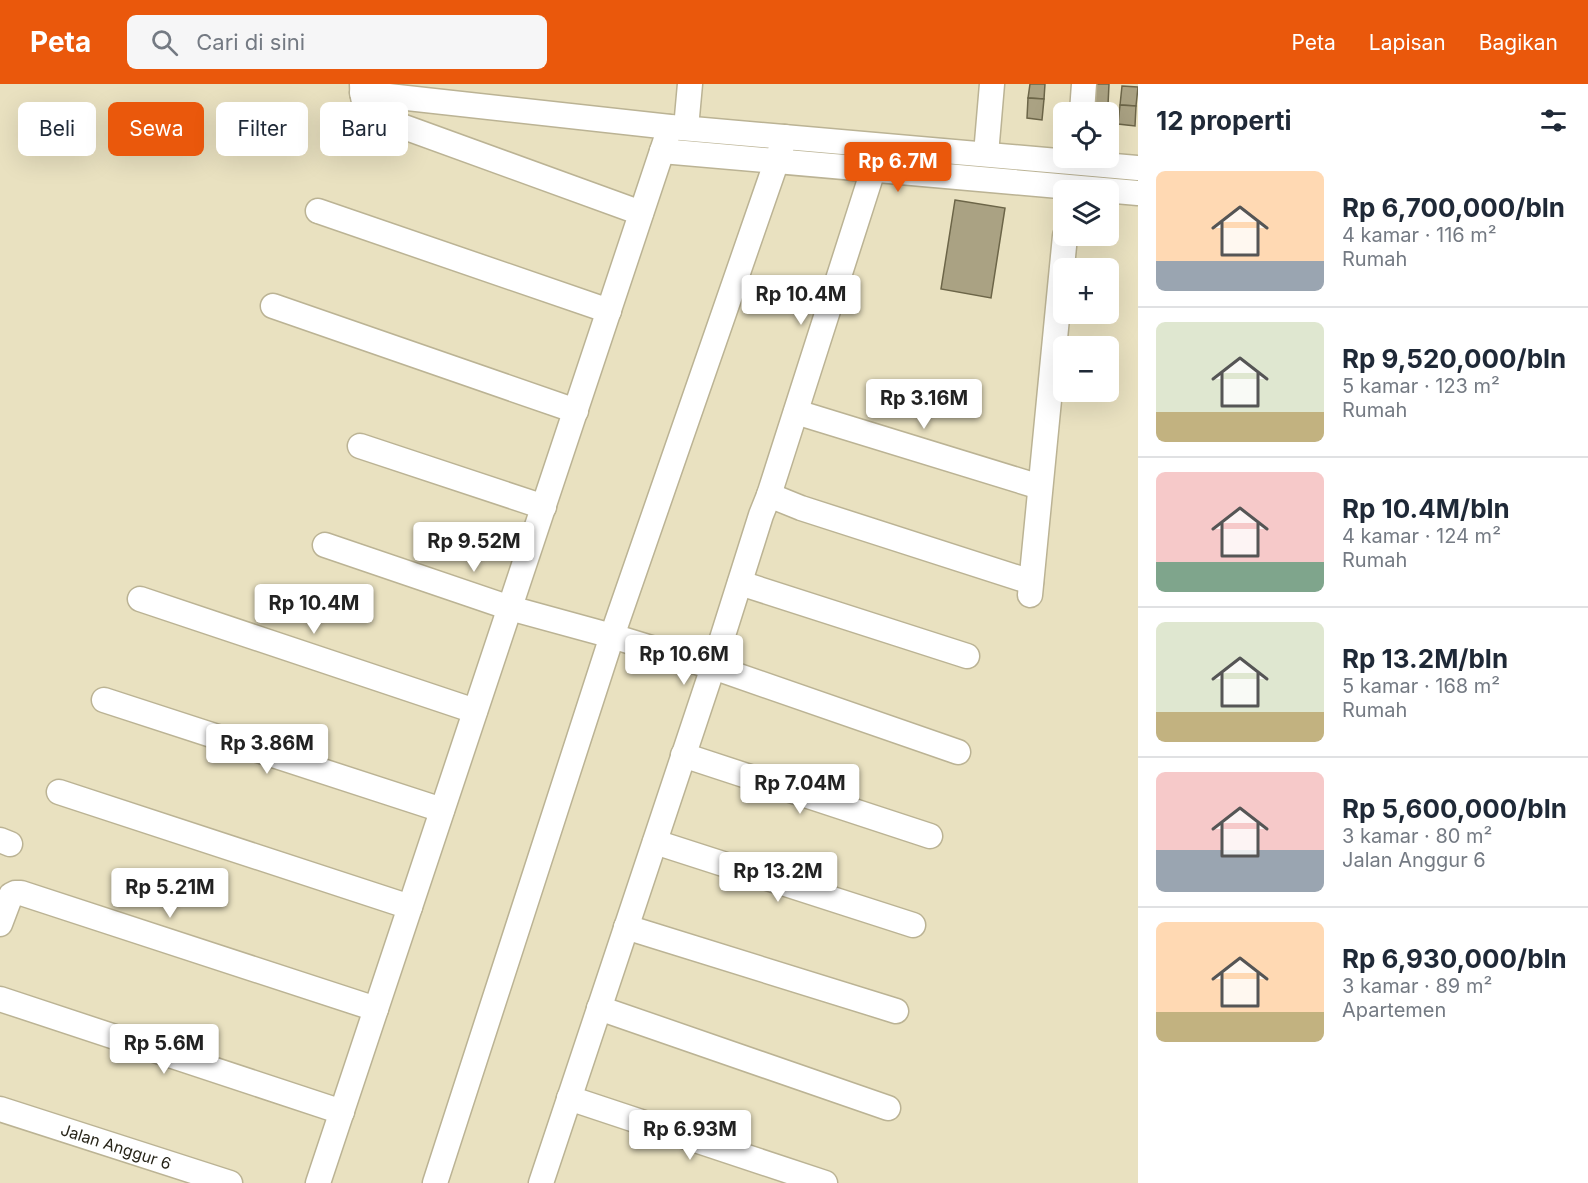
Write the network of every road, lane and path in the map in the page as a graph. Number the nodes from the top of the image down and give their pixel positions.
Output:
1 (690, 84) edge
2 (992, 84) edge
3 (1084, 84) edge
4 (362, 89) edge
5 (1083, 102) edge
6 (678, 127) junction
7 (785, 136) junction
8 (662, 151) junction
9 (986, 154) junction
10 (1053, 158) edge
11 (777, 161) junction
12 (1119, 165) edge
13 (1138, 168) edge
14 (873, 170) junction
15 (1053, 187) edge
16 (1119, 192) edge
17 (1138, 193) edge
18 (318, 211) dead end
19 (641, 213) junction
20 (1064, 246) edge
21 (273, 306) dead end
22 (609, 311) junction
23 (576, 411) junction
24 (796, 412) junction
25 (360, 446) dead end
26 (1040, 487) junction
27 (769, 495) junction
28 (544, 507) junction
29 (325, 545) dead end
30 (740, 583) junction
31 (140, 599) dead end
32 (510, 608) junction
33 (612, 636) junction
34 (967, 656) dead end
35 (713, 667) junction
36 (104, 699) dead end
37 (476, 711) junction
38 (958, 752) dead end
39 (683, 755) junction
40 (59, 792) dead end
41 (442, 810) junction
42 (930, 836) dead end
43 (654, 842) junction
44 (410, 907) junction
45 (0, 924) edge
46 (913, 925) dead end
47 (626, 927) junction
48 (0, 999) edge
49 (599, 1008) junction
50 (376, 1009) junction
51 (896, 1011) dead end
52 (569, 1098) junction
53 (888, 1108) dead end
54 (0, 1109) edge
55 (342, 1112) junction
56 (230, 1183) edge
57 (318, 1183) edge
58 (435, 1183) edge
59 (541, 1183) edge
60 (825, 1183) edge

1 - 6 street
2 - 9 street
3 - 5 street
4 - 6 street
4 - 19 street
6 - 7 street
6 - 8 street
7 - 9 street
7 - 11 street
8 - 11 street
8 - 19 street
9 - 10 street
11 - 14 street
11 - 33 street
12 - 13 street
14 - 15 street
14 - 24 street
16 - 17 street
18 - 22 street
19 - 22 street
20 - 26 street
21 - 23 street
22 - 23 street
23 - 28 street
24 - 26 street
24 - 27 street
25 - 28 street
26 - 27 street
27 - 30 street
28 - 32 street
29 - 32 street
30 - 34 street
30 - 35 street
31 - 37 street
32 - 33 street
32 - 37 street
33 - 35 street
33 - 58 street
35 - 38 street
35 - 39 street
36 - 41 street
37 - 41 street
39 - 42 street
39 - 43 street
40 - 44 street
41 - 44 street
43 - 46 street
43 - 47 street
44 - 50 street
45 - 50 street
47 - 49 street
47 - 51 street
48 - 55 street
49 - 52 street
49 - 53 street
50 - 55 street
52 - 59 street
52 - 60 street
54 - 56 street, Jalan Anggur 6
55 - 57 street

